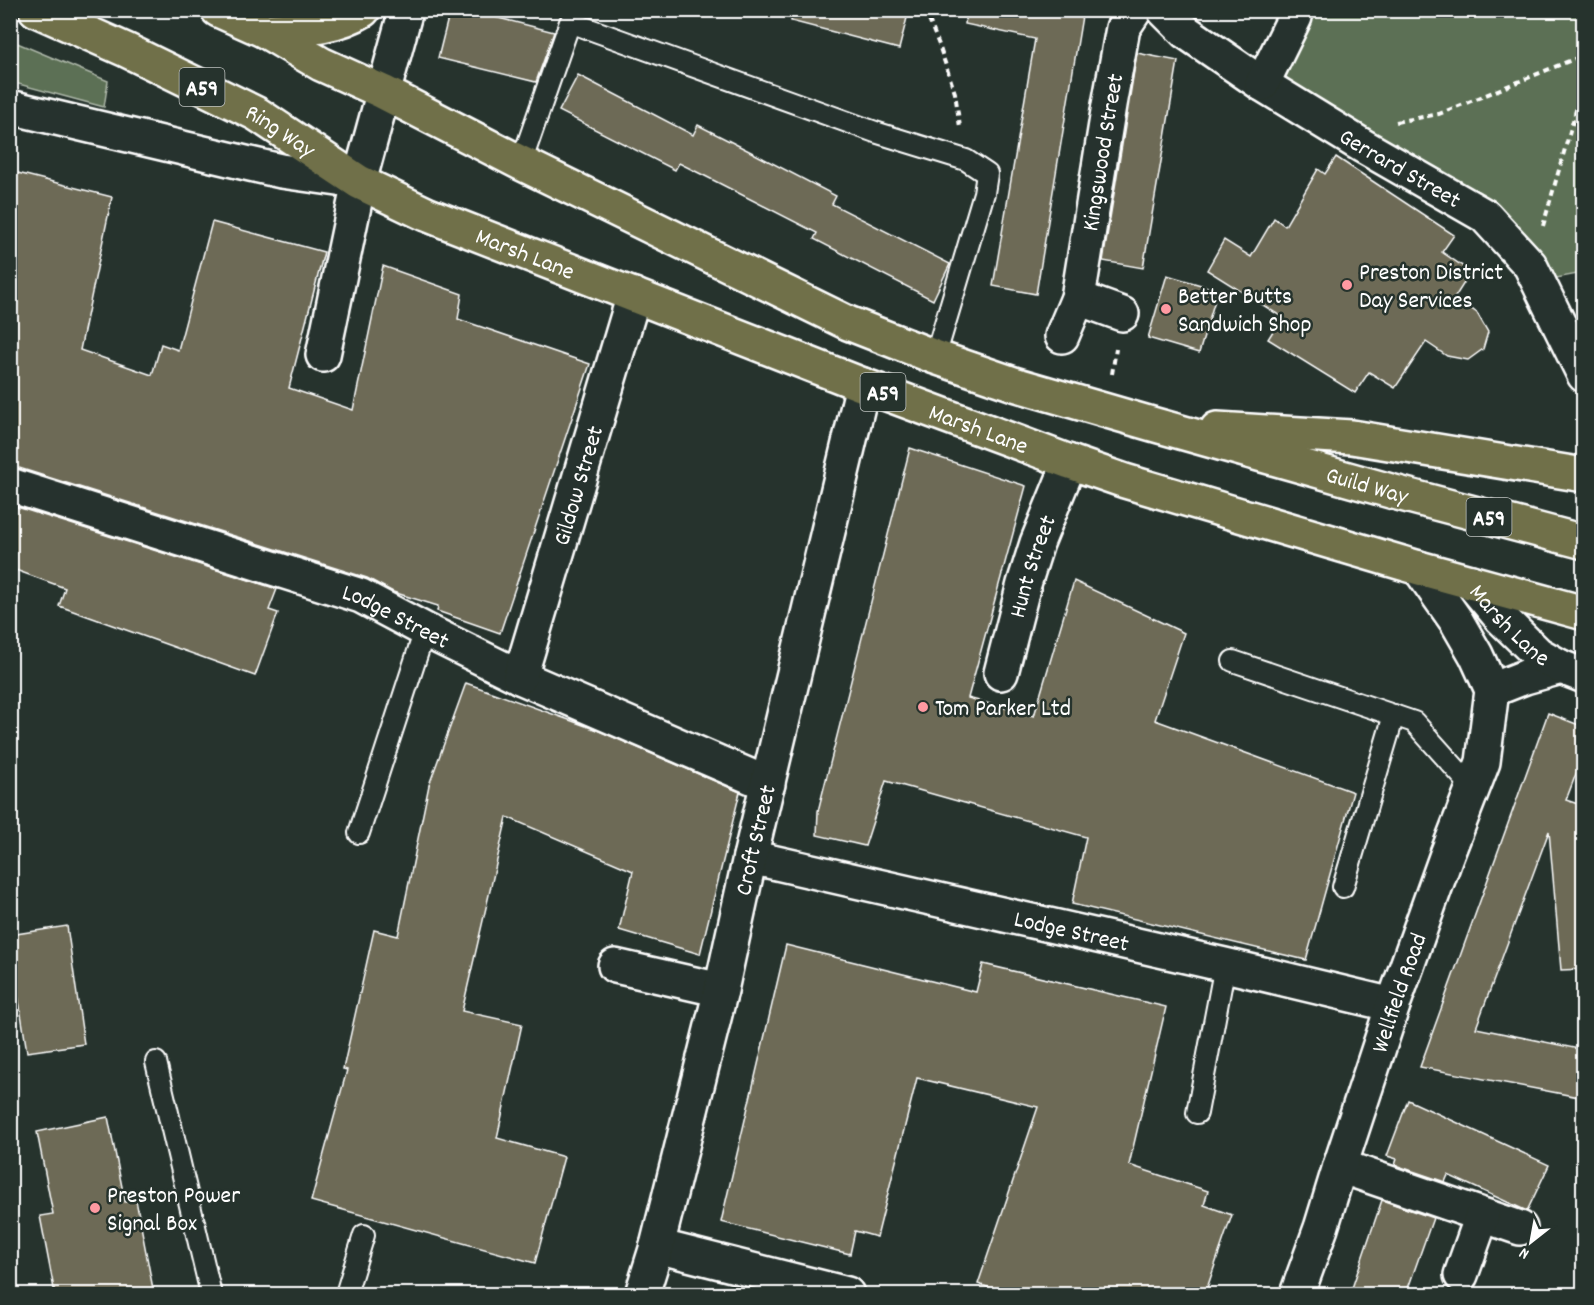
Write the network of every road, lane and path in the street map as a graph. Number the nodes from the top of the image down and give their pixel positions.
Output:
1 (36, 10) edge
2 (218, 10) edge
3 (363, 10) edge
4 (406, 10) edge
5 (925, 10) edge
6 (1135, 10) edge
7 (1164, 10) edge
8 (1296, 10) edge
9 (265, 31) junction
10 (1584, 55) edge
11 (1584, 82) edge
12 (1262, 84) junction
13 (383, 92) junction
14 (10, 107) edge
15 (1363, 146) junction
16 (966, 160) junction
17 (521, 163) junction
18 (359, 182) junction
19 (1530, 265) junction
20 (634, 295) junction
21 (1078, 298) junction
22 (1122, 314) dead end
23 (1062, 336) dead end
24 (323, 355) dead end
25 (935, 357) junction
26 (1584, 375) edge
27 (863, 385) junction
28 (1152, 424) junction
29 (1070, 462) junction
30 (1584, 475) edge
31 (10, 485) edge
32 (1584, 542) edge
33 (1419, 568) junction
34 (1471, 582) junction
35 (1584, 613) edge
36 (425, 630) junction
37 (1233, 661) dead end
38 (1572, 671) edge
39 (1001, 673) dead end
40 (520, 677) junction
41 (1492, 690) junction
42 (1394, 715) junction
43 (768, 784) junction
44 (1473, 788) junction
45 (359, 833) dead end
46 (750, 858) junction
47 (1343, 887) dead end
48 (1225, 965) junction
49 (615, 966) dead end
50 (721, 990) junction
51 (1393, 1005) junction
52 (156, 1062) dead end
53 (1197, 1113) dead end
54 (1340, 1166) junction
55 (1482, 1216) junction
56 (1520, 1228) dead end
57 (364, 1235) dead end
58 (657, 1246) junction
59 (1461, 1275) dead end
60 (211, 1294) edge
61 (346, 1294) edge
62 (642, 1294) edge
63 (847, 1294) edge
64 (1297, 1294) edge

1 - 18 highway, Ring Way / A59
2 - 9 highway, A59
3 - 9 highway
4 - 13 street
5 - 16 path
6 - 21 street, Kingswood Street
7 - 12 street, Gerrard Street
8 - 12 street
9 - 13 highway, A59
10 - 15 path
11 - 19 path
12 - 15 street, Gerrard Street
13 - 17 highway, A59
13 - 18 street
14 - 18 street, Marsh Lane
15 - 19 street, Gerrard Street
16 - 17 lane
16 - 25 lane
17 - 25 highway, A59
18 - 20 highway, Marsh Lane / A59
18 - 24 street
19 - 26 street, Gerrard Street
20 - 27 highway, Marsh Lane / A59
20 - 40 street, Gildow Street
21 - 22 street
21 - 23 street, Kingswood Street
25 - 28 highway, A59
27 - 29 highway, Marsh Lane / A59
27 - 43 street, Croft Street
28 - 30 highway
28 - 32 highway, Guild Way / A59
29 - 33 highway, Marsh Lane / A59
29 - 39 street, Hunt Street
31 - 36 street, Lodge Street
33 - 34 highway, Marsh Lane / A59
33 - 41 street
34 - 35 highway, A59
34 - 38 street, Marsh Lane
36 - 40 street, Lodge Street
36 - 45 lane
37 - 42 lane
38 - 41 street
40 - 43 street, Lodge Street
41 - 44 street, Wellfield Road
42 - 44 lane
42 - 47 lane
43 - 46 street, Croft Street
44 - 51 street, Wellfield Road
46 - 48 street, Lodge Street
46 - 50 street, Croft Street
48 - 51 street, Lodge Street
48 - 53 lane
49 - 50 street
50 - 58 street, Croft Street
51 - 54 street, Wellfield Road
52 - 60 lane
54 - 55 street
54 - 64 street, Wellfield Road
55 - 56 street
55 - 59 street
57 - 61 lane
58 - 62 street, Croft Street
58 - 63 street

